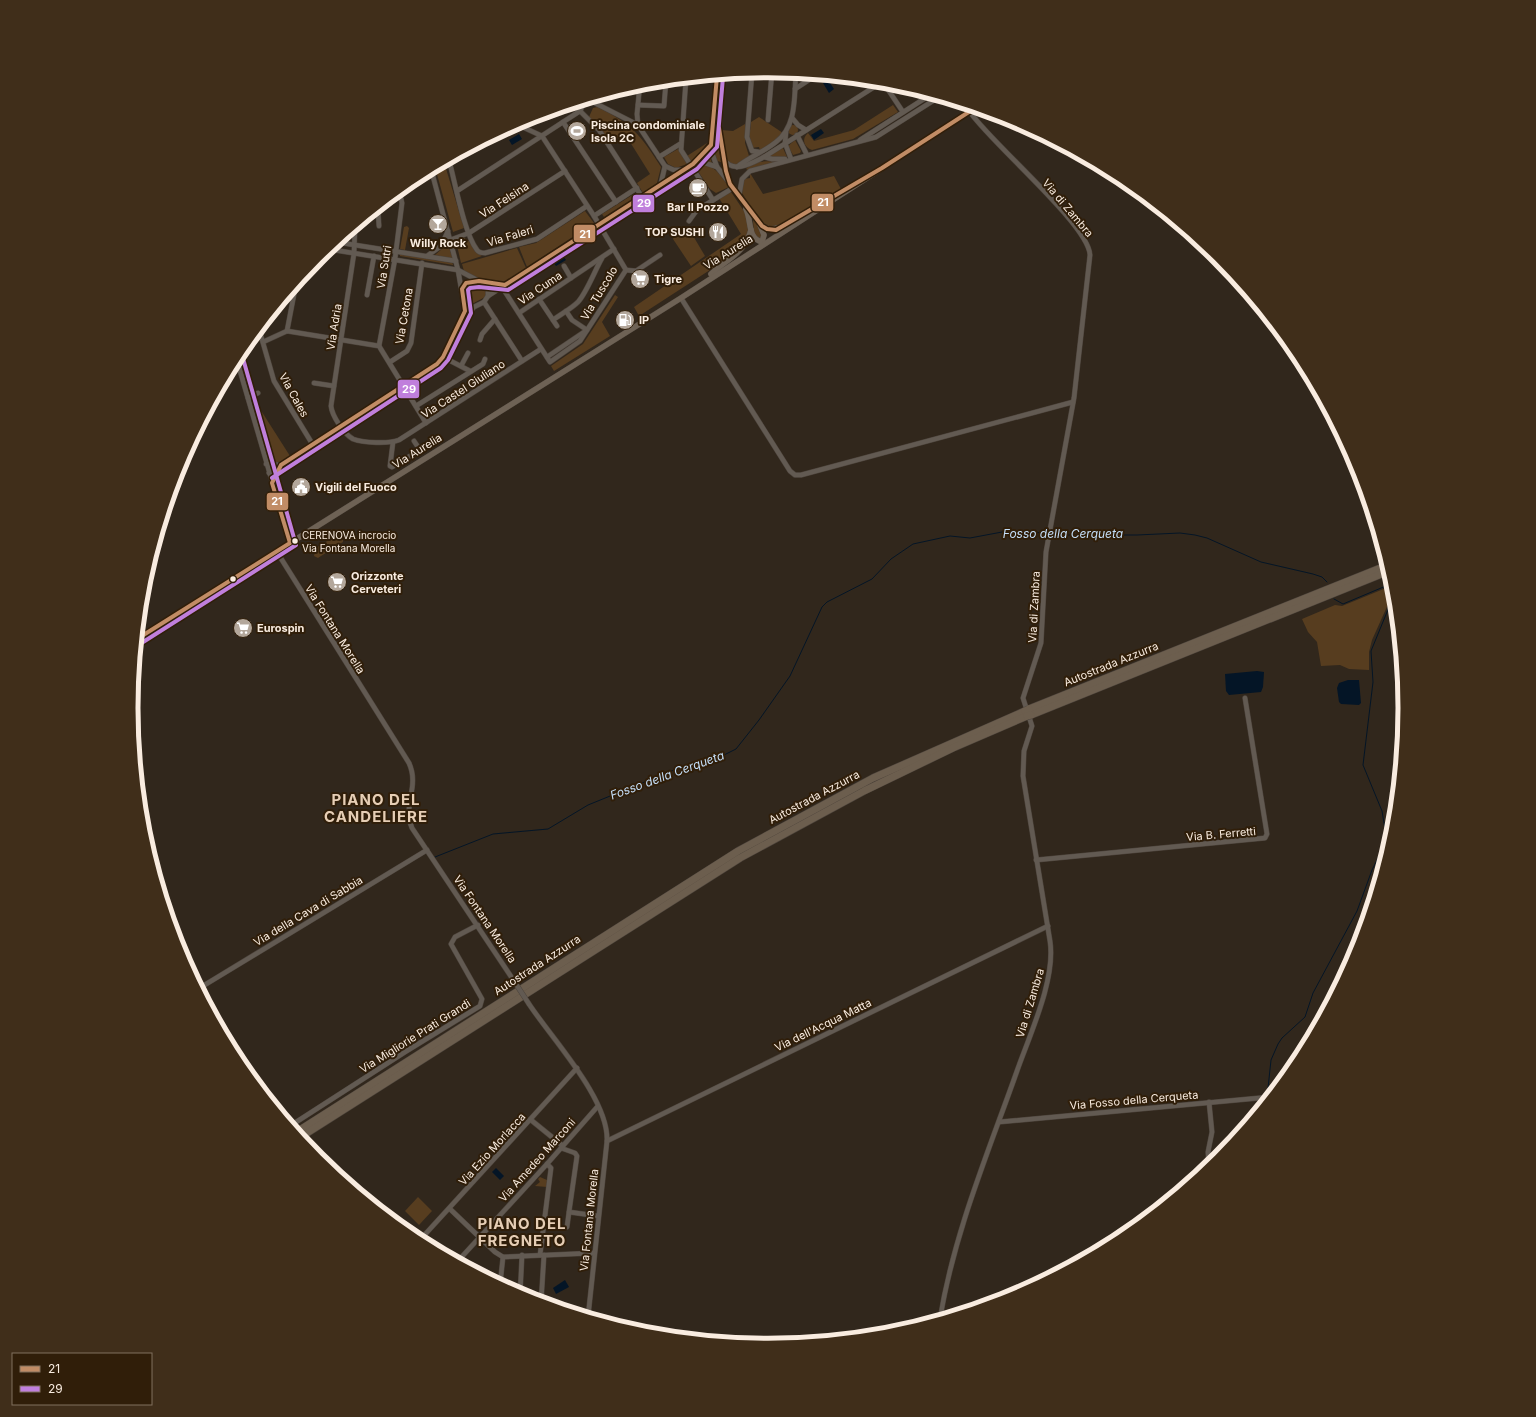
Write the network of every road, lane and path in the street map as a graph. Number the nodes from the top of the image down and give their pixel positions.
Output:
1 (752, 78) edge
2 (771, 78) edge
3 (723, 79) edge
4 (796, 79) edge
5 (811, 79) edge
6 (717, 80) edge
7 (686, 83) edge
8 (666, 86) edge
9 (874, 87) edge
10 (887, 89) edge
11 (795, 90) junction
12 (639, 91) edge
13 (926, 98) edge
14 (934, 100) edge
15 (594, 102) edge
16 (638, 105) junction
17 (583, 106) edge
18 (580, 111) junction
19 (971, 111) edge
20 (903, 112) junction
21 (973, 112) edge
22 (793, 119) junction
23 (768, 120) dead end
24 (563, 122) junction
25 (638, 125) junction
26 (524, 128) edge
27 (787, 130) junction
28 (806, 130) junction
29 (798, 135) junction
30 (542, 136) junction
31 (859, 141) junction
32 (785, 143) junction
33 (680, 144) junction
34 (711, 145) junction
35 (721, 147) junction
36 (760, 152) junction
37 (807, 155) junction
38 (659, 157) junction
39 (764, 157) junction
40 (723, 158) junction
41 (791, 159) junction
42 (450, 164) edge
43 (724, 164) junction
44 (692, 165) junction
45 (665, 166) junction
46 (737, 167) junction
47 (717, 168) junction
48 (882, 168) junction
49 (683, 170) junction
50 (565, 171) junction
51 (433, 175) edge
52 (661, 184) junction
53 (732, 186) junction
54 (637, 188) junction
55 (457, 191) junction
56 (400, 196) edge
57 (642, 196) junction
58 (740, 197) junction
59 (712, 200) junction
60 (616, 202) junction
61 (587, 206) junction
62 (821, 209) junction
63 (377, 213) edge
64 (594, 216) junction
65 (803, 216) junction
66 (689, 221) dead end
67 (759, 223) junction
68 (599, 224) junction
69 (379, 226) dead end
70 (751, 230) junction
71 (448, 231) junction
72 (355, 232) edge
73 (469, 233) junction
74 (450, 240) junction
75 (762, 242) junction
76 (343, 243) edge
77 (355, 245) junction
78 (614, 249) junction
79 (336, 250) edge
80 (354, 252) junction
81 (396, 252) junction
82 (660, 255) dead end
83 (374, 256) junction
84 (427, 256) junction
85 (602, 257) junction
86 (395, 259) junction
87 (456, 261) junction
88 (422, 264) junction
89 (564, 266) dead end
90 (458, 270) junction
91 (626, 270) junction
92 (711, 274) junction
93 (571, 278) junction
94 (477, 280) junction
95 (483, 282) junction
96 (504, 286) junction
97 (696, 288) junction
98 (462, 289) junction
99 (294, 293) edge
100 (368, 295) dead end
101 (488, 296) junction
102 (681, 298) junction
103 (539, 299) junction
104 (465, 301) junction
105 (484, 302) junction
106 (474, 307) junction
107 (566, 311) junction
108 (519, 313) junction
109 (495, 319) junction
110 (553, 320) junction
111 (459, 325) junction
112 (557, 326) dead end
113 (588, 330) junction
114 (627, 330) junction
115 (287, 331) junction
116 (261, 335) edge
117 (341, 340) junction
118 (480, 340) dead end
119 (263, 342) junction
120 (379, 346) junction
121 (541, 349) junction
122 (468, 353) dead end
123 (443, 356) junction
124 (547, 357) junction
125 (486, 359) dead end
126 (522, 361) junction
127 (390, 362) junction
128 (239, 366) edge
129 (461, 366) junction
130 (470, 371) junction
131 (314, 383) dead end
132 (334, 386) junction
133 (405, 386) junction
134 (258, 393) dead end
135 (248, 398) junction
136 (1074, 402) junction
137 (416, 406) junction
138 (426, 423) junction
139 (342, 426) junction
140 (414, 441) dead end
141 (393, 442) junction
142 (312, 445) junction
143 (266, 464) junction
144 (281, 465) junction
145 (269, 473) junction
146 (272, 483) junction
147 (290, 543) junction
148 (277, 552) junction
149 (1382, 567) edge
150 (1383, 573) edge
151 (142, 636) edge
152 (1245, 698) dead end
153 (1028, 713) junction
154 (427, 850) junction
155 (1036, 860) junction
156 (478, 925) junction
157 (1048, 926) junction
158 (202, 985) edge
159 (577, 1068) junction
160 (1264, 1097) edge
161 (1209, 1102) junction
162 (598, 1106) junction
163 (531, 1120) junction
164 (999, 1122) junction
165 (294, 1124) edge
166 (300, 1130) edge
167 (304, 1135) edge
168 (607, 1141) junction
169 (562, 1147) junction
170 (1209, 1159) edge
171 (547, 1164) junction
172 (450, 1209) junction
173 (569, 1212) junction
174 (598, 1216) junction
175 (567, 1227) dead end
176 (423, 1236) edge
177 (480, 1238) junction
178 (594, 1253) junction
179 (522, 1255) junction
180 (542, 1255) junction
181 (503, 1257) junction
182 (460, 1259) edge
183 (501, 1279) edge
184 (520, 1288) edge
185 (542, 1297) edge
186 (588, 1313) edge
187 (941, 1315) edge

1 - 36 street
2 - 23 street
3 - 35 street
4 - 11 street
5 - 11 street
6 - 34 street
7 - 33 street
8 - 16 street
9 - 28 street
10 - 20 street
11 - 22 street
12 - 16 street
13 - 20 street
14 - 31 street
15 - 25 street
16 - 25 street
17 - 18 street
18 - 24 street
18 - 54 street
19 - 48 main road, Via Aurelia
20 - 31 street
21 - 136 street, Via di Zambra
22 - 27 street
22 - 28 street
24 - 30 street
24 - 60 street
25 - 38 street
26 - 30 street
27 - 32 street
27 - 36 street
28 - 29 street
29 - 32 street
29 - 37 street
30 - 50 street, Via Tuscolo
30 - 55 street
31 - 37 street
32 - 39 street
32 - 41 street
33 - 38 street
33 - 44 street
34 - 35 street
34 - 44 street
34 - 47 street
35 - 40 street
36 - 46 street
37 - 41 street
38 - 45 street
39 - 41 street
39 - 46 street
40 - 43 street
40 - 46 street
41 - 58 street
42 - 55 street, Via Faleri
43 - 47 street
43 - 53 street
44 - 47 street
44 - 49 street
44 - 59 street
45 - 49 street
45 - 52 street
47 - 53 street
48 - 62 main road, Via Aurelia
48 - 65 main road, Via Aurelia
49 - 52 street
50 - 61 street, Via Tuscolo
50 - 73 street, Via Felsina
51 - 71 street
52 - 57 street
53 - 58 street
53 - 59 street
54 - 57 street
54 - 60 street
55 - 73 street, Via Faleri
56 - 81 street, Via Sutri
57 - 68 street
58 - 67 main road
58 - 70 main road
59 - 66 street
60 - 64 street
61 - 64 street, Via Tuscolo
61 - 73 street, Via Faleri
62 - 75 main road
62 - 97 main road, Via Aurelia
63 - 69 street
64 - 68 street, Via Tuscolo
65 - 67 main road
65 - 75 main road, Via Aurelia
67 - 75 main road
68 - 78 street, Via Tuscolo
68 - 96 street
70 - 75 main road
70 - 92 main road
71 - 74 street
71 - 84 street
72 - 77 street, Via Adria
73 - 74 street, Via Felsina
74 - 87 street
75 - 92 main road, Via Aurelia
75 - 97 main road
76 - 77 street
77 - 80 street, Via Adria
77 - 81 street
78 - 85 street, Via Cuma
78 - 91 street, Via Tuscolo
79 - 80 street
80 - 83 street
80 - 117 street, Via Adria
81 - 84 street
81 - 86 street, Via Sutri
82 - 91 street
83 - 86 street
83 - 100 street
84 - 87 street
85 - 93 street, Via Cuma
85 - 107 street
86 - 88 street
86 - 120 street, Via Sutri
87 - 90 street
88 - 90 street
88 - 127 street, Via Cetona
89 - 93 street, Via Cuma
90 - 94 street
90 - 98 street
91 - 113 street, Via Tuscolo
92 - 114 main road, Via Aurelia
93 - 103 street, Via Cuma
94 - 95 street
94 - 98 street
95 - 96 street
95 - 101 street
96 - 101 street
96 - 108 street
97 - 102 main road, Via Aurelia
98 - 104 street
99 - 115 street
101 - 105 street
102 - 114 main road, Via Aurelia
102 - 136 street
103 - 108 street, Via Cuma
103 - 110 street
104 - 106 street
104 - 111 street
105 - 106 street
105 - 109 street
106 - 111 street
107 - 110 street
107 - 113 street
108 - 121 street
109 - 118 street
109 - 126 street
110 - 112 street
111 - 123 street
113 - 124 street, Via Tuscolo
113 - 124 street, Via Tuscolo
114 - 147 main road, Via Aurelia
115 - 117 street
115 - 119 street
116 - 119 street, Via Cales
117 - 120 street
117 - 132 street, Via Adria
119 - 142 street, Via Cales
120 - 127 street
121 - 124 street
121 - 126 street, Via Castel Giuliano
122 - 129 street
123 - 129 street
123 - 133 street
125 - 130 street
126 - 138 street, Via Castel Giuliano
127 - 133 street
128 - 135 street
129 - 130 street
130 - 137 street
131 - 132 street
132 - 139 street, Via Adria
133 - 137 street
133 - 139 street
134 - 135 street
135 - 143 street
136 - 155 street, Via di Zambra
137 - 138 street
138 - 141 street, Via Castel Giuliano
139 - 141 street
139 - 142 street
140 - 141 street
142 - 144 street
143 - 144 street
143 - 145 street
144 - 145 street
144 - 146 street
145 - 146 street
146 - 147 street
147 - 148 main road, Via Aurelia
148 - 151 main road, Via Aurelia
148 - 154 street, Via Fontana Morella
149 - 153 highway, Autostrada Azzurra
150 - 153 highway, Autostrada Azzurra
152 - 155 street, Via B. Ferretti
153 - 166 highway, Autostrada Azzurra
153 - 167 highway, Autostrada Azzurra
154 - 156 street, Via Fontana Morella
154 - 158 street, Via della Cava di Sabbia
155 - 157 street, Via di Zambra
156 - 159 street, Via Fontana Morella, bridge
156 - 165 street, Via Migliorie Prati Grandi
157 - 164 street, Via di Zambra
157 - 168 street, Via dell'Acqua Matta
159 - 162 street, Via Fontana Morella
159 - 163 street, Via Ezio Morlacca
160 - 161 street, Via Fosso della Cerqueta
161 - 164 street, Via Fosso della Cerqueta
161 - 170 street
162 - 168 street, Via Fontana Morella
162 - 169 street, Via Amedeo Marconi
163 - 169 street
163 - 172 street, Via Ezio Morlacca
164 - 187 street, Via di Zambra
168 - 174 street, Via Fontana Morella
169 - 171 street, Via Amedeo Marconi
169 - 173 street
171 - 177 street, Via Amedeo Marconi
171 - 180 street
172 - 176 street, Via Ezio Morlacca
172 - 177 street
173 - 174 street
173 - 175 street
174 - 178 street, Via Fontana Morella
177 - 181 street
177 - 182 street, Via Amedeo Marconi
178 - 180 street
178 - 186 street, Via Fontana Morella
179 - 180 street
179 - 181 street
179 - 184 street
180 - 185 street
181 - 183 street

